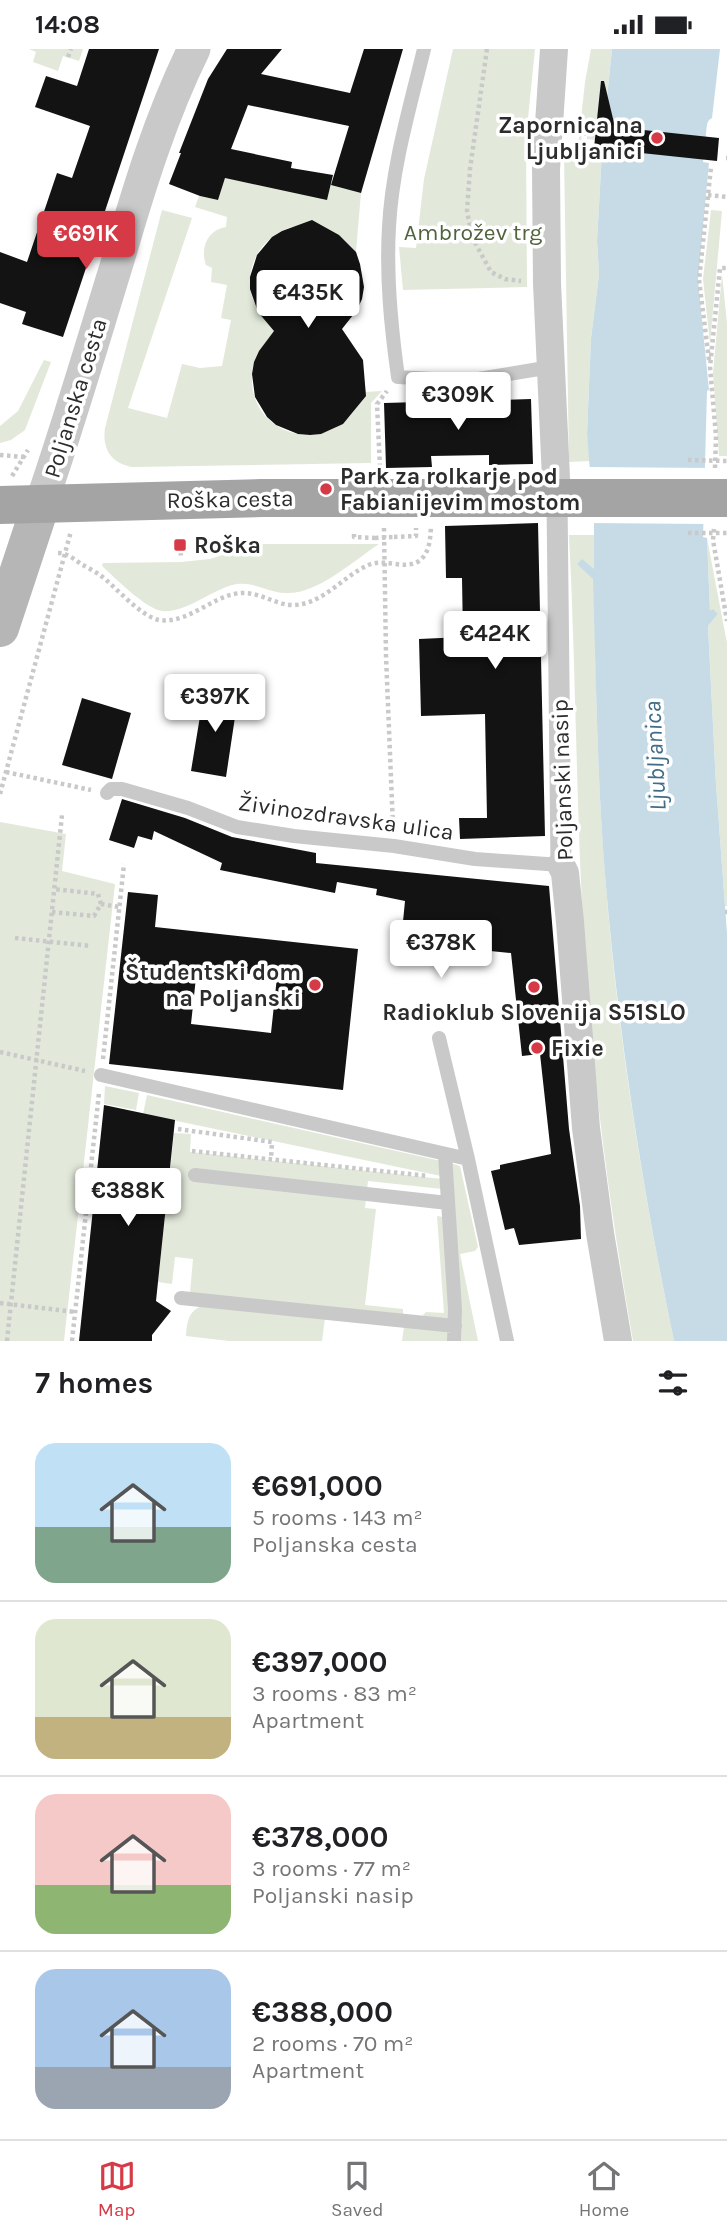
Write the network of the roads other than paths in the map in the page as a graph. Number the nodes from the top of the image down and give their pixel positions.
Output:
1 (194, 49) edge
2 (425, 49) edge
3 (554, 49) edge
4 (551, 366) junction
5 (727, 498) edge
6 (557, 500) joint
7 (41, 504) junction
8 (0, 505) edge
9 (0, 628) edge
10 (107, 793) road end
11 (561, 865) junction
12 (439, 1038) dead end
13 (101, 1075) road end
14 (445, 1155) junction
15 (468, 1159) junction
16 (195, 1175) dead end
17 (448, 1203) junction
18 (181, 1298) dead end
19 (455, 1326) junction
20 (454, 1341) edge
21 (507, 1341) edge
22 (618, 1341) edge

1 - 7 street, Poljanska cesta
2 - 4 lane
3 - 4 street, Poljanski nasip
4 - 6 street, Poljanski nasip
5 - 7 main road, Roška cesta, bridge
6 - 11 street, Poljanski nasip
7 - 8 main road, Roška cesta
7 - 9 main road, Poljanska cesta
10 - 11 lane, Živinozdravska ulica
11 - 22 street, Poljanski nasip
12 - 15 lane
13 - 14 lane
14 - 15 lane
14 - 17 lane
15 - 21 lane
16 - 17 lane
17 - 19 lane
18 - 19 lane
19 - 20 lane

